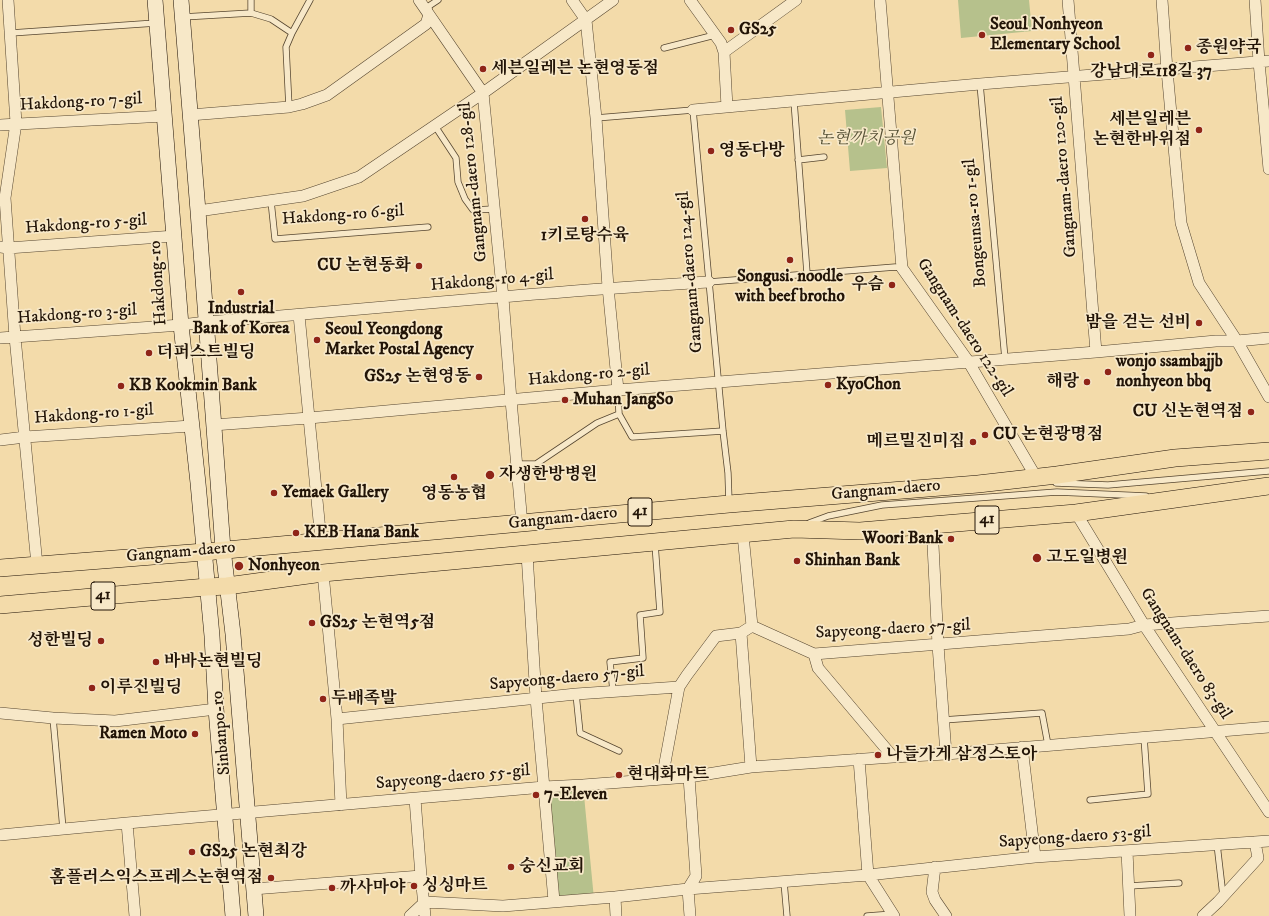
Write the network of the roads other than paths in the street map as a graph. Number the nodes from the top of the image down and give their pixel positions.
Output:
1 (8, 0) edge
2 (155, 0) edge
3 (181, 0) edge
4 (251, 0) edge
5 (310, 0) edge
6 (418, 0) edge
7 (438, 0) edge
8 (572, 0) edge
9 (613, 0) edge
10 (690, 0) edge
11 (796, 0) edge
12 (880, 0) edge
13 (1068, 0) edge
14 (1162, 0) edge
15 (1256, 0) edge
16 (251, 13) junction
17 (429, 15) junction
18 (183, 16) junction
19 (586, 20) junction
20 (158, 23) junction
21 (5, 33) edge
22 (292, 33) junction
23 (715, 35) junction
24 (664, 48) dead end
25 (724, 52) junction
26 (1264, 61) edge
27 (1166, 70) junction
28 (1074, 76) junction
29 (980, 84) junction
30 (887, 92) junction
31 (483, 93) junction
32 (794, 101) junction
33 (289, 107) junction
34 (727, 107) junction
35 (693, 110) junction
36 (190, 114) junction
37 (165, 116) junction
38 (596, 118) junction
39 (16, 123) junction
40 (0, 124) edge
41 (435, 126) junction
42 (824, 157) dead end
43 (798, 160) junction
44 (1269, 169) edge
45 (271, 201) junction
46 (494, 209) junction
47 (198, 211) junction
48 (428, 227) dead end
49 (174, 236) junction
50 (4, 247) edge
51 (902, 268) junction
52 (807, 273) junction
53 (709, 282) junction
54 (608, 287) junction
55 (503, 298) junction
56 (299, 315) junction
57 (206, 322) junction
58 (181, 325) junction
59 (15, 337) junction
60 (0, 338) edge
61 (1269, 338) edge
62 (1237, 341) junction
63 (1096, 352) junction
64 (1005, 359) junction
65 (968, 361) junction
66 (719, 382) junction
67 (618, 390) junction
68 (1269, 397) edge
69 (511, 400) junction
70 (619, 414) junction
71 (308, 418) junction
72 (213, 425) junction
73 (191, 426) junction
74 (723, 431) junction
75 (25, 437) junction
76 (0, 440) edge
77 (1269, 451) edge
78 (517, 464) junction
79 (1269, 471) edge
80 (1042, 481) junction
81 (1269, 486) edge
82 (1178, 498) junction
83 (729, 504) junction
84 (1076, 513) junction
85 (522, 524) junction
86 (932, 525) junction
87 (794, 529) junction
88 (743, 535) junction
89 (321, 541) junction
90 (655, 542) junction
91 (223, 549) junction
92 (204, 552) junction
93 (527, 554) junction
94 (37, 566) junction
95 (4, 570) edge
96 (323, 573) junction
97 (227, 586) junction
98 (207, 587) junction
99 (0, 605) edge
100 (1269, 616) edge
101 (1144, 625) junction
102 (752, 626) junction
103 (741, 633) junction
104 (938, 645) junction
105 (814, 654) junction
106 (679, 687) junction
107 (613, 691) junction
108 (576, 694) junction
109 (536, 698) junction
110 (216, 709) junction
111 (0, 713) edge
112 (53, 718) junction
113 (337, 719) junction
114 (943, 720) junction
115 (1269, 727) edge
116 (1216, 732) junction
117 (1144, 738) junction
118 (1048, 745) junction
119 (1022, 748) junction
120 (619, 751) dead end
121 (946, 754) junction
122 (892, 757) junction
123 (859, 759) junction
124 (751, 767) junction
125 (689, 777) junction
126 (662, 779) junction
127 (544, 787) junction
128 (415, 799) junction
129 (1090, 800) dead end
130 (342, 805) junction
131 (1269, 812) edge
132 (247, 813) junction
133 (226, 814) junction
134 (127, 823) junction
135 (62, 829) junction
136 (0, 835) edge
137 (1269, 841) edge
138 (1255, 842) junction
139 (1218, 844) junction
140 (1128, 851) junction
141 (1035, 857) junction
142 (935, 867) junction
143 (868, 875) junction
144 (421, 876) junction
145 (784, 882) junction
146 (1179, 883) dead end
147 (1129, 886) junction
148 (253, 889) junction
149 (688, 889) junction
150 (1223, 896) junction
151 (615, 897) junction
152 (554, 901) junction
153 (425, 902) junction
154 (504, 911) edge
155 (894, 915) edge
156 (135, 916) edge
157 (233, 916) edge
158 (256, 916) edge
159 (410, 916) edge
160 (425, 916) edge
161 (616, 916) edge
162 (690, 916) edge
163 (787, 916) edge
164 (867, 916) edge
165 (946, 916) edge
166 (1130, 916) edge
167 (1203, 916) edge

1 - 21 street
2 - 20 main road, Hakdong-ro
3 - 18 main road
4 - 16 lane
5 - 22 lane
6 - 17 street, Gangnam-daero 128-gil
7 - 17 lane
8 - 19 street
9 - 19 street, Hakdong-ro 6-gil
10 - 23 street
11 - 25 street
12 - 30 street, Gangnam-daero 122-gil
13 - 28 street, Gangnam-daero 120-gil
14 - 27 street
15 - 26 street
16 - 18 lane
16 - 22 lane
17 - 31 street, Gangnam-daero 128-gil
17 - 33 street
18 - 36 main road
19 - 31 street, Hakdong-ro 6-gil
19 - 38 street
20 - 21 lane
20 - 37 main road, Hakdong-ro
21 - 39 street
22 - 33 lane
23 - 24 lane
23 - 25 street
25 - 34 street
26 - 27 street
26 - 44 street
27 - 28 street
27 - 62 street
28 - 29 street
28 - 63 street, Gangnam-daero 120-gil
29 - 30 street
29 - 64 lane, Bongeunsa-ro 1-gil
30 - 32 street
30 - 51 street, Gangnam-daero 122-gil
31 - 41 street, Hakdong-ro 6-gil
31 - 46 street, Gangnam-daero 128-gil
32 - 34 street
32 - 43 lane
33 - 36 street
34 - 35 street
35 - 38 lane
35 - 53 lane, Gangnam-daero 124-gil
36 - 47 main road
37 - 39 street, Hakdong-ro 7-gil
37 - 49 main road, Hakdong-ro
38 - 54 street
39 - 40 street, Hakdong-ro 7-gil
39 - 50 street
41 - 45 street, Hakdong-ro 6-gil
41 - 46 lane
42 - 43 lane
43 - 52 lane
45 - 47 street, Hakdong-ro 6-gil
45 - 48 lane, Hakdong-ro 6-gil
46 - 55 street, Gangnam-daero 128-gil
47 - 57 main road
49 - 50 street, Hakdong-ro 5-gil
49 - 58 main road, Hakdong-ro
50 - 59 street
51 - 52 lane, Hakdong-ro 4-gil
51 - 65 street, Gangnam-daero 122-gil
52 - 53 lane, Hakdong-ro 4-gil
53 - 54 street, Hakdong-ro 4-gil
53 - 66 lane, Gangnam-daero 124-gil
54 - 55 street, Hakdong-ro 4-gil
54 - 67 street
55 - 56 street, Hakdong-ro 4-gil
55 - 69 street, Gangnam-daero 128-gil
56 - 57 street, Hakdong-ro 4-gil
56 - 71 street
57 - 58 street, Hakdong-ro 4-gil
57 - 72 main road
58 - 59 street, Hakdong-ro 3-gil
58 - 73 main road, Hakdong-ro
59 - 60 street, Hakdong-ro 3-gil
59 - 75 street
61 - 62 street
62 - 63 street
62 - 68 street
63 - 64 street
64 - 65 street
65 - 66 street, Hakdong-ro 2-gil
65 - 80 street, Gangnam-daero 122-gil
66 - 67 street, Hakdong-ro 2-gil
66 - 74 lane, Gangnam-daero 124-gil
67 - 69 street, Hakdong-ro 2-gil
67 - 70 lane
69 - 71 street, Hakdong-ro 2-gil
69 - 78 street, Gangnam-daero 128-gil
70 - 74 lane
70 - 78 lane
71 - 72 street, Hakdong-ro 2-gil
71 - 89 street
72 - 91 main road
73 - 75 street, Hakdong-ro 1-gil
73 - 92 main road, Hakdong-ro
74 - 83 lane, Gangnam-daero 124-gil
75 - 76 street, Hakdong-ro 1-gil
75 - 94 street
77 - 80 main road, Gangnam-daero / 41
78 - 85 street, Gangnam-daero 128-gil
79 - 80 lane
80 - 83 main road, Gangnam-daero / 41
81 - 82 main road, Gangnam-daero / 41
82 - 84 main road, Gangnam-daero / 41
82 - 87 lane
83 - 85 main road, Gangnam-daero / 41
84 - 86 main road, Gangnam-daero / 41
84 - 101 street, Gangnam-daero 83-gil
85 - 89 main road, Gangnam-daero / 41
86 - 87 main road, Gangnam-daero / 41
86 - 104 street
87 - 88 main road, Gangnam-daero / 41
88 - 90 main road, Gangnam-daero / 41
88 - 102 street
89 - 91 main road, Gangnam-daero / 41
90 - 93 main road, Gangnam-daero / 41
90 - 107 lane
91 - 92 main road, Gangnam-daero / 41
91 - 97 main road, Sinbanpo-ro
92 - 94 main road, Gangnam-daero / 41
92 - 98 main road, Hakdong-ro
93 - 96 main road, Gangnam-daero / 41
93 - 109 street
94 - 95 main road, Gangnam-daero / 41
96 - 97 main road, Gangnam-daero / 41
96 - 113 street
97 - 98 main road, Gangnam-daero / 41
97 - 132 main road, Sinbanpo-ro
98 - 99 main road, Gangnam-daero / 41
98 - 110 main road, Sinbanpo-ro
100 - 101 street, Sapyeong-daero 57-gil
101 - 104 street, Sapyeong-daero 57-gil
101 - 116 street, Gangnam-daero 83-gil
102 - 103 street
102 - 105 street, Sapyeong-daero 57-gil
103 - 106 street
103 - 124 street
104 - 105 street, Sapyeong-daero 57-gil
104 - 114 street
105 - 122 street
106 - 107 street, Sapyeong-daero 57-gil
106 - 126 street
107 - 108 street, Sapyeong-daero 57-gil
108 - 109 street, Sapyeong-daero 57-gil
108 - 120 lane
109 - 113 street, Sapyeong-daero 57-gil
109 - 127 street
110 - 112 street
110 - 133 main road, Sinbanpo-ro
111 - 112 street
112 - 135 lane
113 - 130 street
114 - 118 lane
114 - 121 street
115 - 116 street, Sapyeong-daero 55-gil
116 - 117 street, Sapyeong-daero 55-gil
116 - 131 street, Gangnam-daero 83-gil
117 - 118 street, Sapyeong-daero 55-gil
117 - 129 lane
118 - 119 street, Sapyeong-daero 55-gil
119 - 121 street, Sapyeong-daero 55-gil
119 - 141 street
121 - 122 street, Sapyeong-daero 55-gil
122 - 123 street, Sapyeong-daero 55-gil
123 - 124 street, Sapyeong-daero 55-gil
123 - 143 street
124 - 125 street, Sapyeong-daero 55-gil
125 - 126 street, Sapyeong-daero 55-gil
125 - 149 street
126 - 127 street, Sapyeong-daero 55-gil
127 - 128 street, Sapyeong-daero 55-gil
127 - 152 street
128 - 130 street, Sapyeong-daero 55-gil
128 - 144 street
130 - 132 street, Sapyeong-daero 55-gil
132 - 133 street, Sapyeong-daero 55-gil
132 - 148 main road, Sinbanpo-ro
133 - 134 street, Sapyeong-daero 55-gil
133 - 157 main road, Sinbanpo-ro
134 - 135 street, Sapyeong-daero 55-gil
134 - 156 street
135 - 136 street, Sapyeong-daero 55-gil
137 - 138 street, Sapyeong-daero 53-gil
138 - 139 street, Sapyeong-daero 53-gil
138 - 150 street
139 - 140 street, Sapyeong-daero 53-gil
139 - 150 lane
140 - 141 street, Sapyeong-daero 53-gil
140 - 147 street
141 - 142 street, Sapyeong-daero 53-gil
142 - 143 street, Sapyeong-daero 53-gil
142 - 165 street
143 - 145 street, Sapyeong-daero 53-gil
143 - 155 street
144 - 148 street
144 - 153 street
145 - 149 street, Sapyeong-daero 53-gil
145 - 163 lane
146 - 147 lane
147 - 166 street
148 - 158 main road, Sinbanpo-ro
149 - 151 street, Sapyeong-daero 53-gil
149 - 162 street
150 - 167 street
151 - 152 street, Sapyeong-daero 53-gil
151 - 161 street
152 - 154 street, Sapyeong-daero 53-gil
153 - 154 street, Sapyeong-daero 53-gil
153 - 159 street
153 - 160 street
155 - 164 lane

